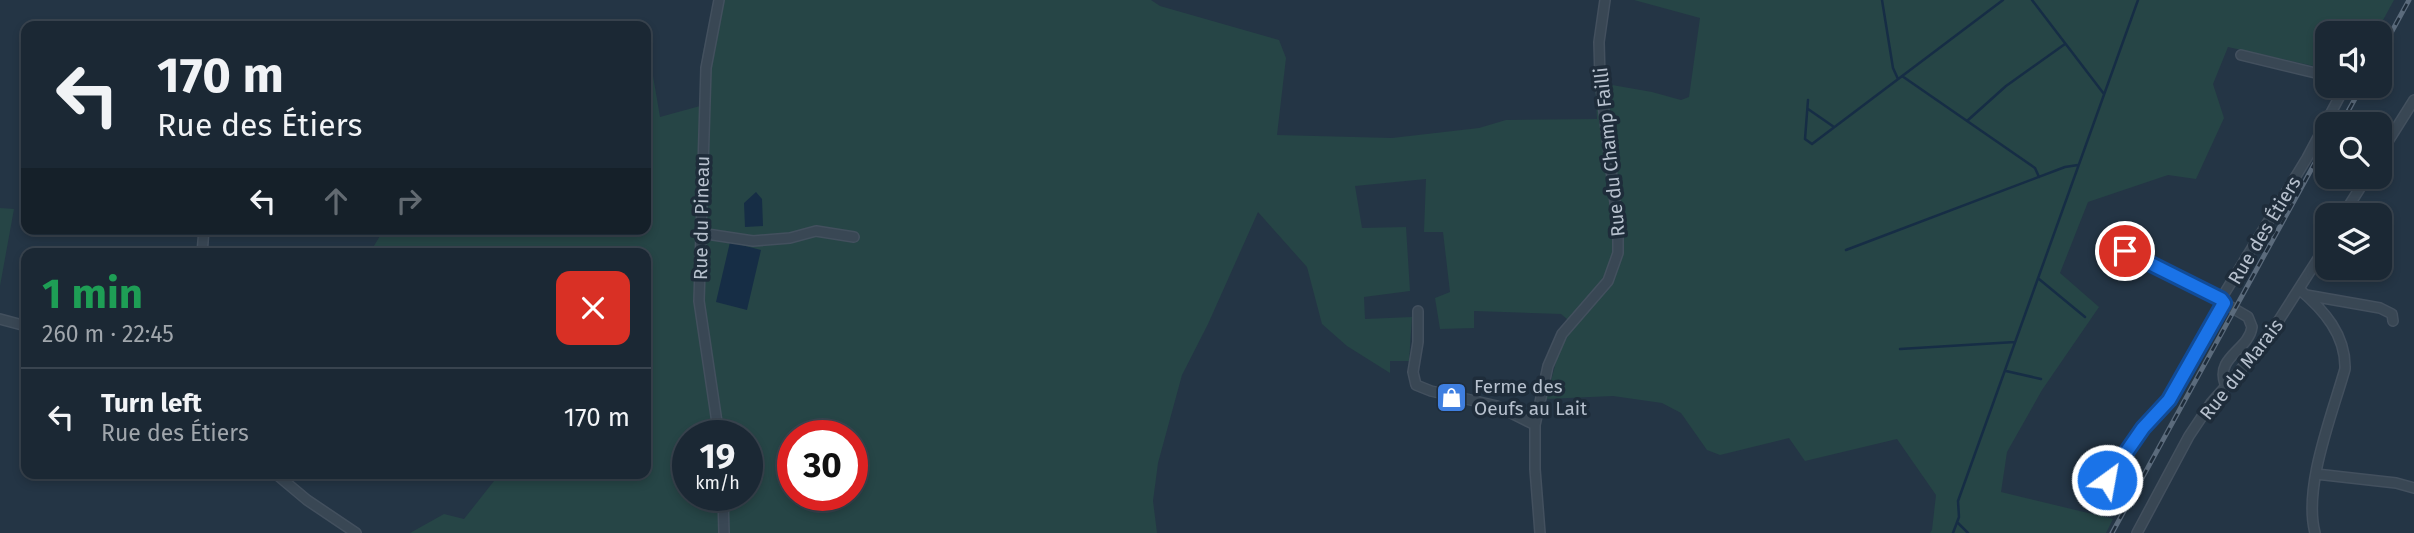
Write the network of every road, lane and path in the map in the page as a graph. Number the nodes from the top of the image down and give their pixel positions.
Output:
1 (719, 0) edge
2 (1605, 0) edge
3 (2241, 55) dead end
4 (2315, 73) edge
5 (2339, 98) edge
6 (2414, 100) edge
7 (2392, 135) edge
8 (700, 233) junction
9 (855, 237) dead end
10 (2125, 251) dead end
11 (2315, 268) edge
12 (2303, 292) junction
13 (2223, 301) junction
14 (1418, 310) dead end
15 (0, 319) edge
16 (2393, 321) dead end
17 (21, 325) edge
18 (2225, 384) junction
19 (717, 420) edge
20 (1535, 425) junction
21 (2316, 474) junction
22 (282, 479) edge
23 (2414, 488) edge
24 (2095, 502) dead end
25 (723, 511) edge
26 (356, 533) edge
27 (723, 533) edge
28 (1540, 533) edge
29 (2137, 533) edge
30 (2315, 533) edge

1 - 8 street, Rue du Pineau
2 - 20 street, Rue du Champ Failli
3 - 4 street
5 - 13 street, Rue des Étiers
6 - 7 street
8 - 9 street
8 - 19 street, Rue du Pineau
10 - 13 street, Rue des Étiers
11 - 12 street, Rue du Marais
12 - 16 street
12 - 18 street, Rue du Marais
12 - 21 street
13 - 18 street, Rue des Étiers
13 - 24 street
14 - 20 street
15 - 17 street
18 - 29 street, Rue du Marais
20 - 28 street, Rue du Champ Failli
21 - 23 street
21 - 30 street
22 - 26 street
25 - 27 street

